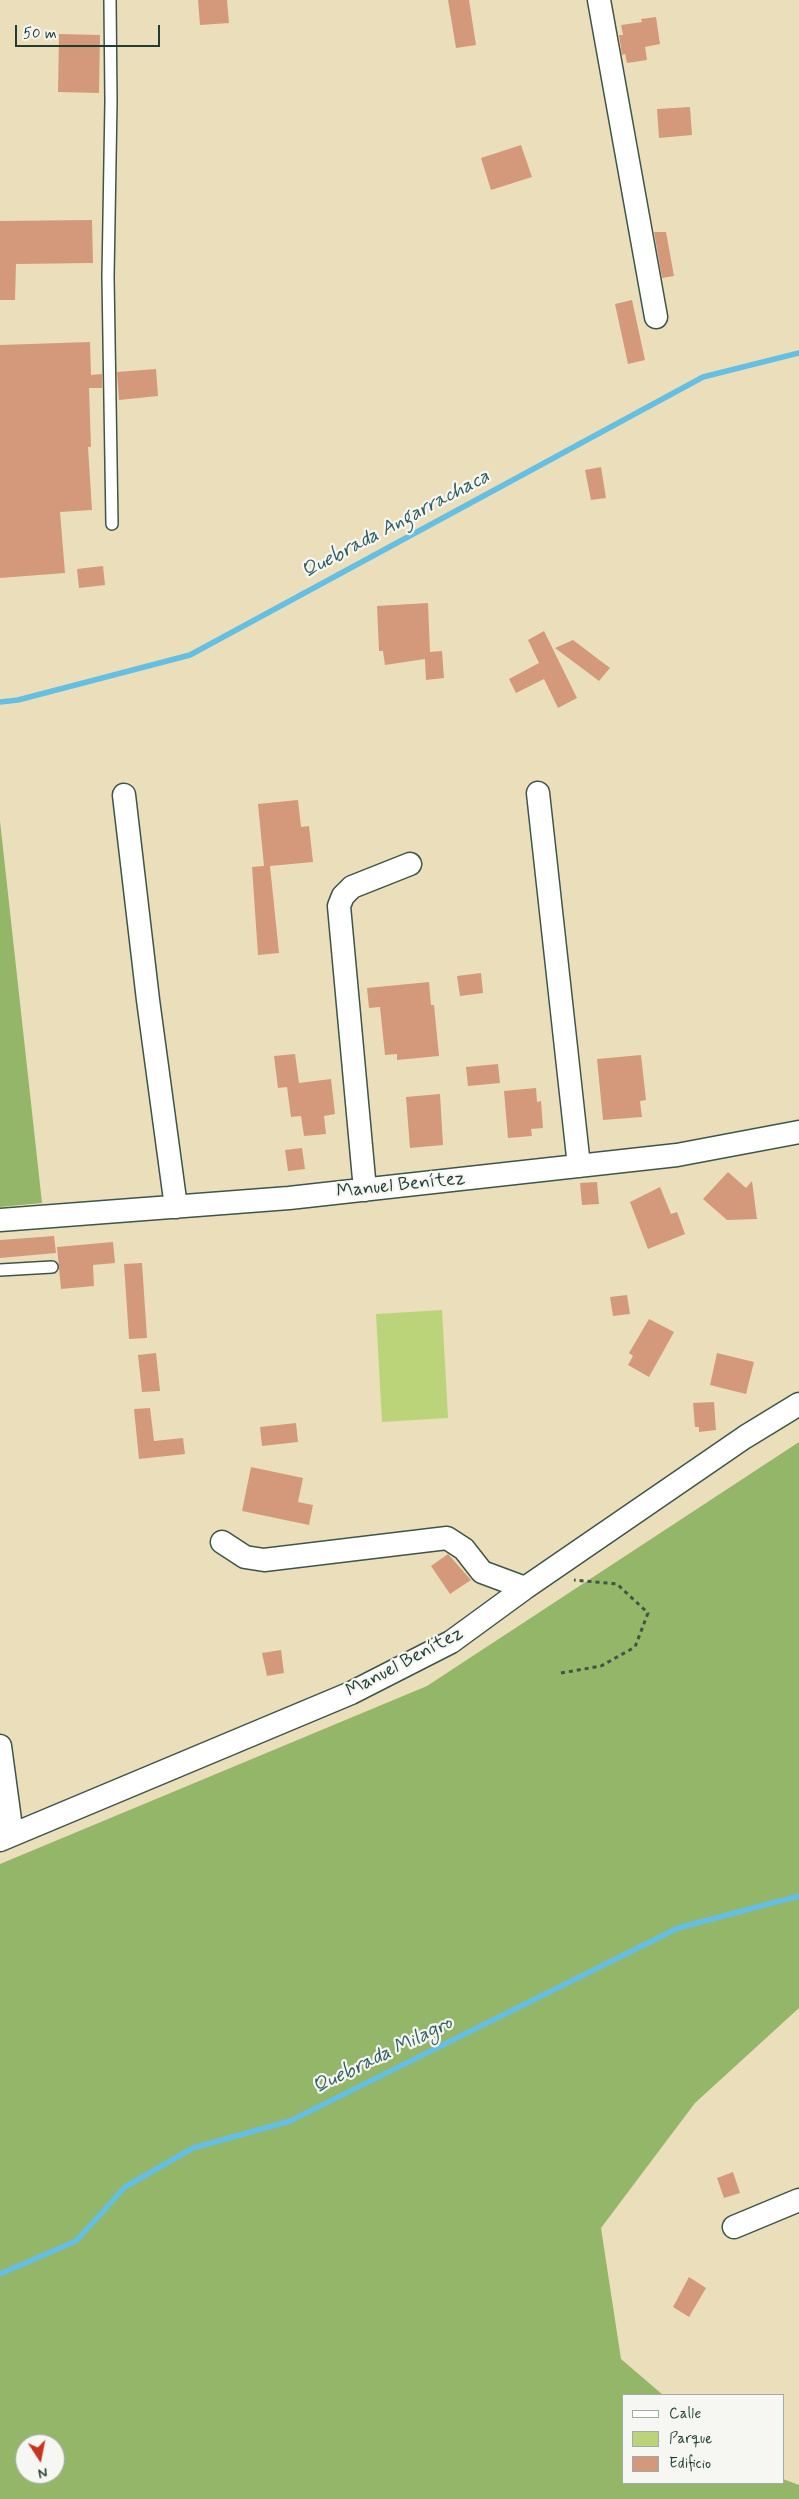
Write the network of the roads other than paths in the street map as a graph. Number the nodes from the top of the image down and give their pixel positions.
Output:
1 (110, 0) edge
2 (599, 0) edge
3 (656, 317) dead end
4 (112, 524) dead end
5 (538, 793) dead end
6 (124, 795) dead end
7 (410, 864) dead end
8 (799, 1132) edge
9 (578, 1166) junction
10 (365, 1190) junction
11 (176, 1207) junction
12 (0, 1220) edge
13 (52, 1267) dead end
14 (0, 1270) edge
15 (799, 1404) edge
16 (222, 1542) dead end
17 (525, 1588) junction
18 (0, 1746) edge
19 (6, 1837) edge
20 (799, 2200) edge
21 (734, 2227) dead end

1 - 4 lane
2 - 3 street
5 - 9 street
6 - 11 street
7 - 10 street
8 - 9 street, Manuel Benítez
9 - 10 street, Manuel Benítez
10 - 11 street, Manuel Benítez
11 - 12 street, Manuel Benítez
13 - 14 lane
15 - 17 street, Manuel Benítez
16 - 17 street
17 - 19 street, Manuel Benítez
18 - 19 street
20 - 21 street

